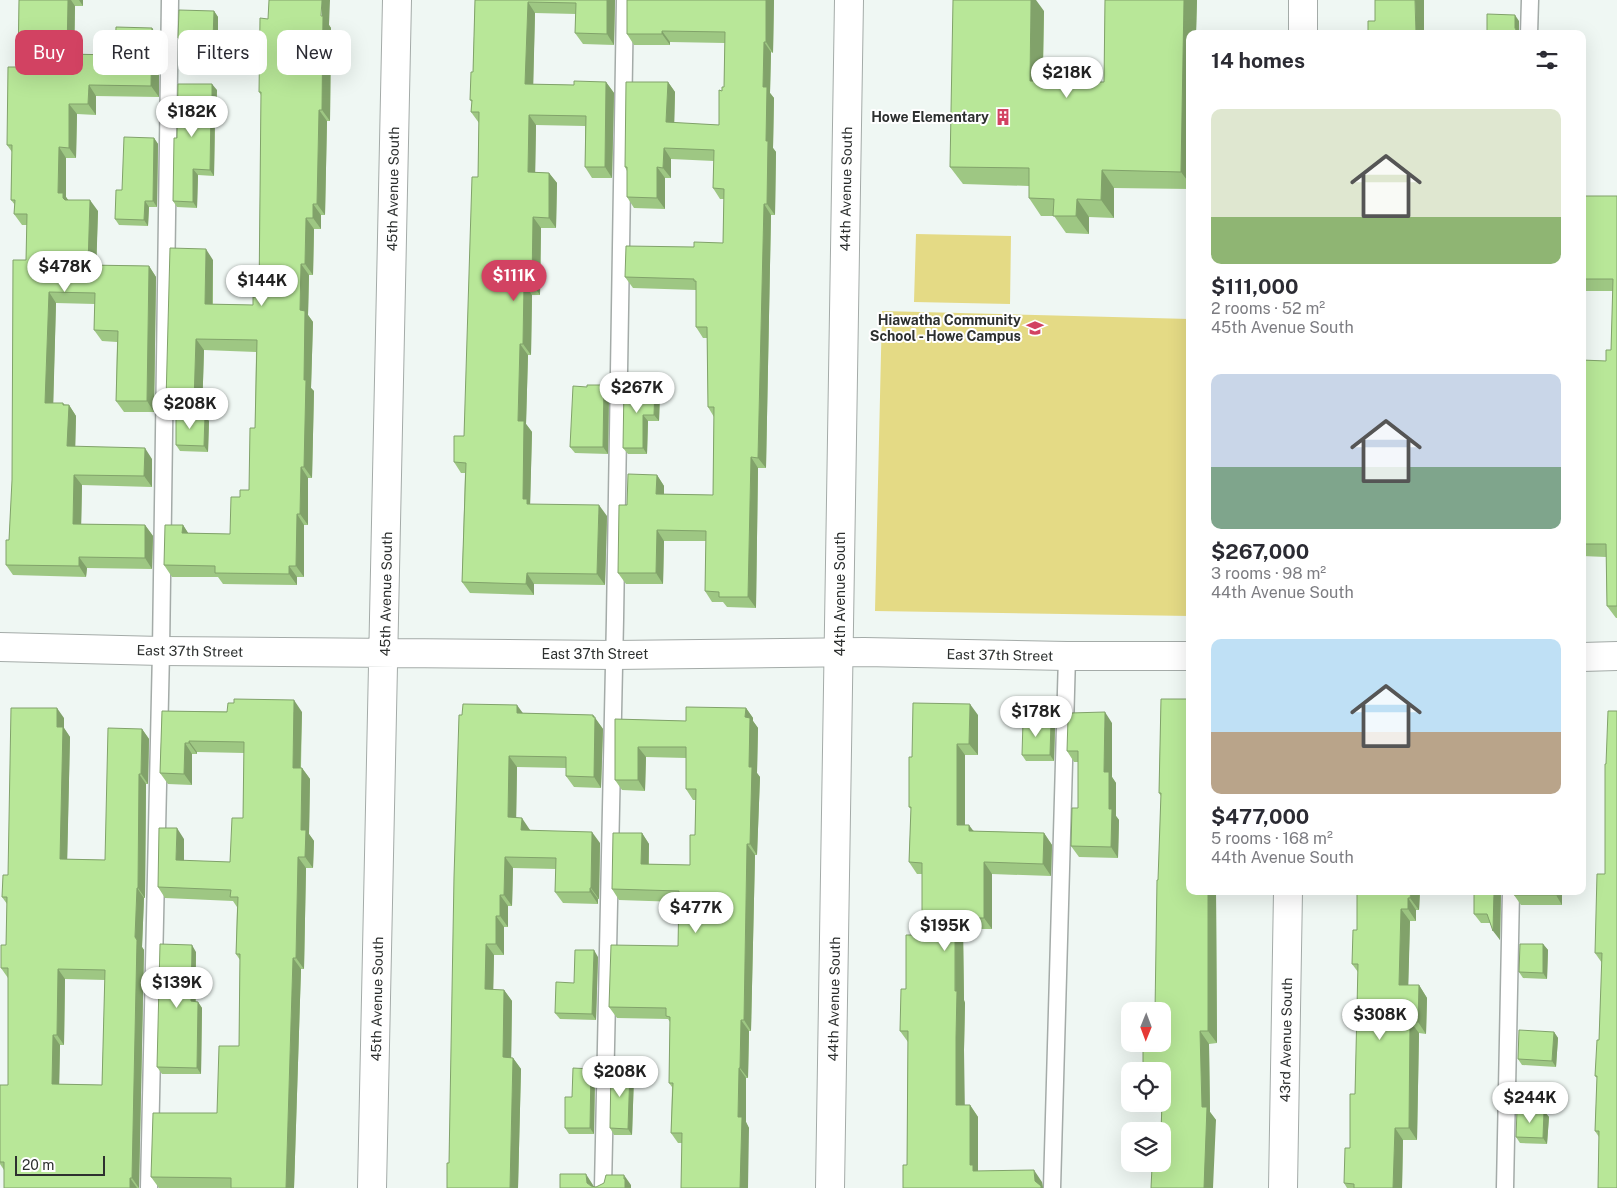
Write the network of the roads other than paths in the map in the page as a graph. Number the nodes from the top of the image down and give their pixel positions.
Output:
1 (170, 0) edge
2 (397, 0) edge
3 (625, 0) edge
4 (850, 0) edge
5 (1303, 0) edge
6 (1530, 0) edge
7 (1303, 30) edge
8 (1529, 30) edge
9 (0, 647) edge
10 (161, 651) junction
11 (384, 652) junction
12 (839, 652) junction
13 (614, 655) junction
14 (1067, 656) junction
15 (1186, 656) edge
16 (1586, 656) edge
17 (1617, 656) edge
18 (1288, 895) edge
19 (1512, 895) edge
20 (148, 1188) edge
21 (372, 1188) edge
22 (603, 1188) edge
23 (830, 1188) edge
24 (1052, 1188) edge
25 (1283, 1188) edge
26 (1505, 1188) edge

1 - 10 lane
2 - 11 street, 45th Avenue South
3 - 13 lane
4 - 12 street, 44th Avenue South
5 - 7 street
6 - 8 lane
9 - 10 street, East 37th Street
10 - 11 street, East 37th Street
10 - 20 lane
11 - 13 street, East 37th Street
11 - 21 street, 45th Avenue South
12 - 13 street, East 37th Street
12 - 14 street, East 37th Street
12 - 23 street, 44th Avenue South
13 - 22 lane
14 - 15 street, East 37th Street
14 - 24 lane
16 - 17 street
18 - 25 street, 43rd Avenue South
19 - 26 lane

